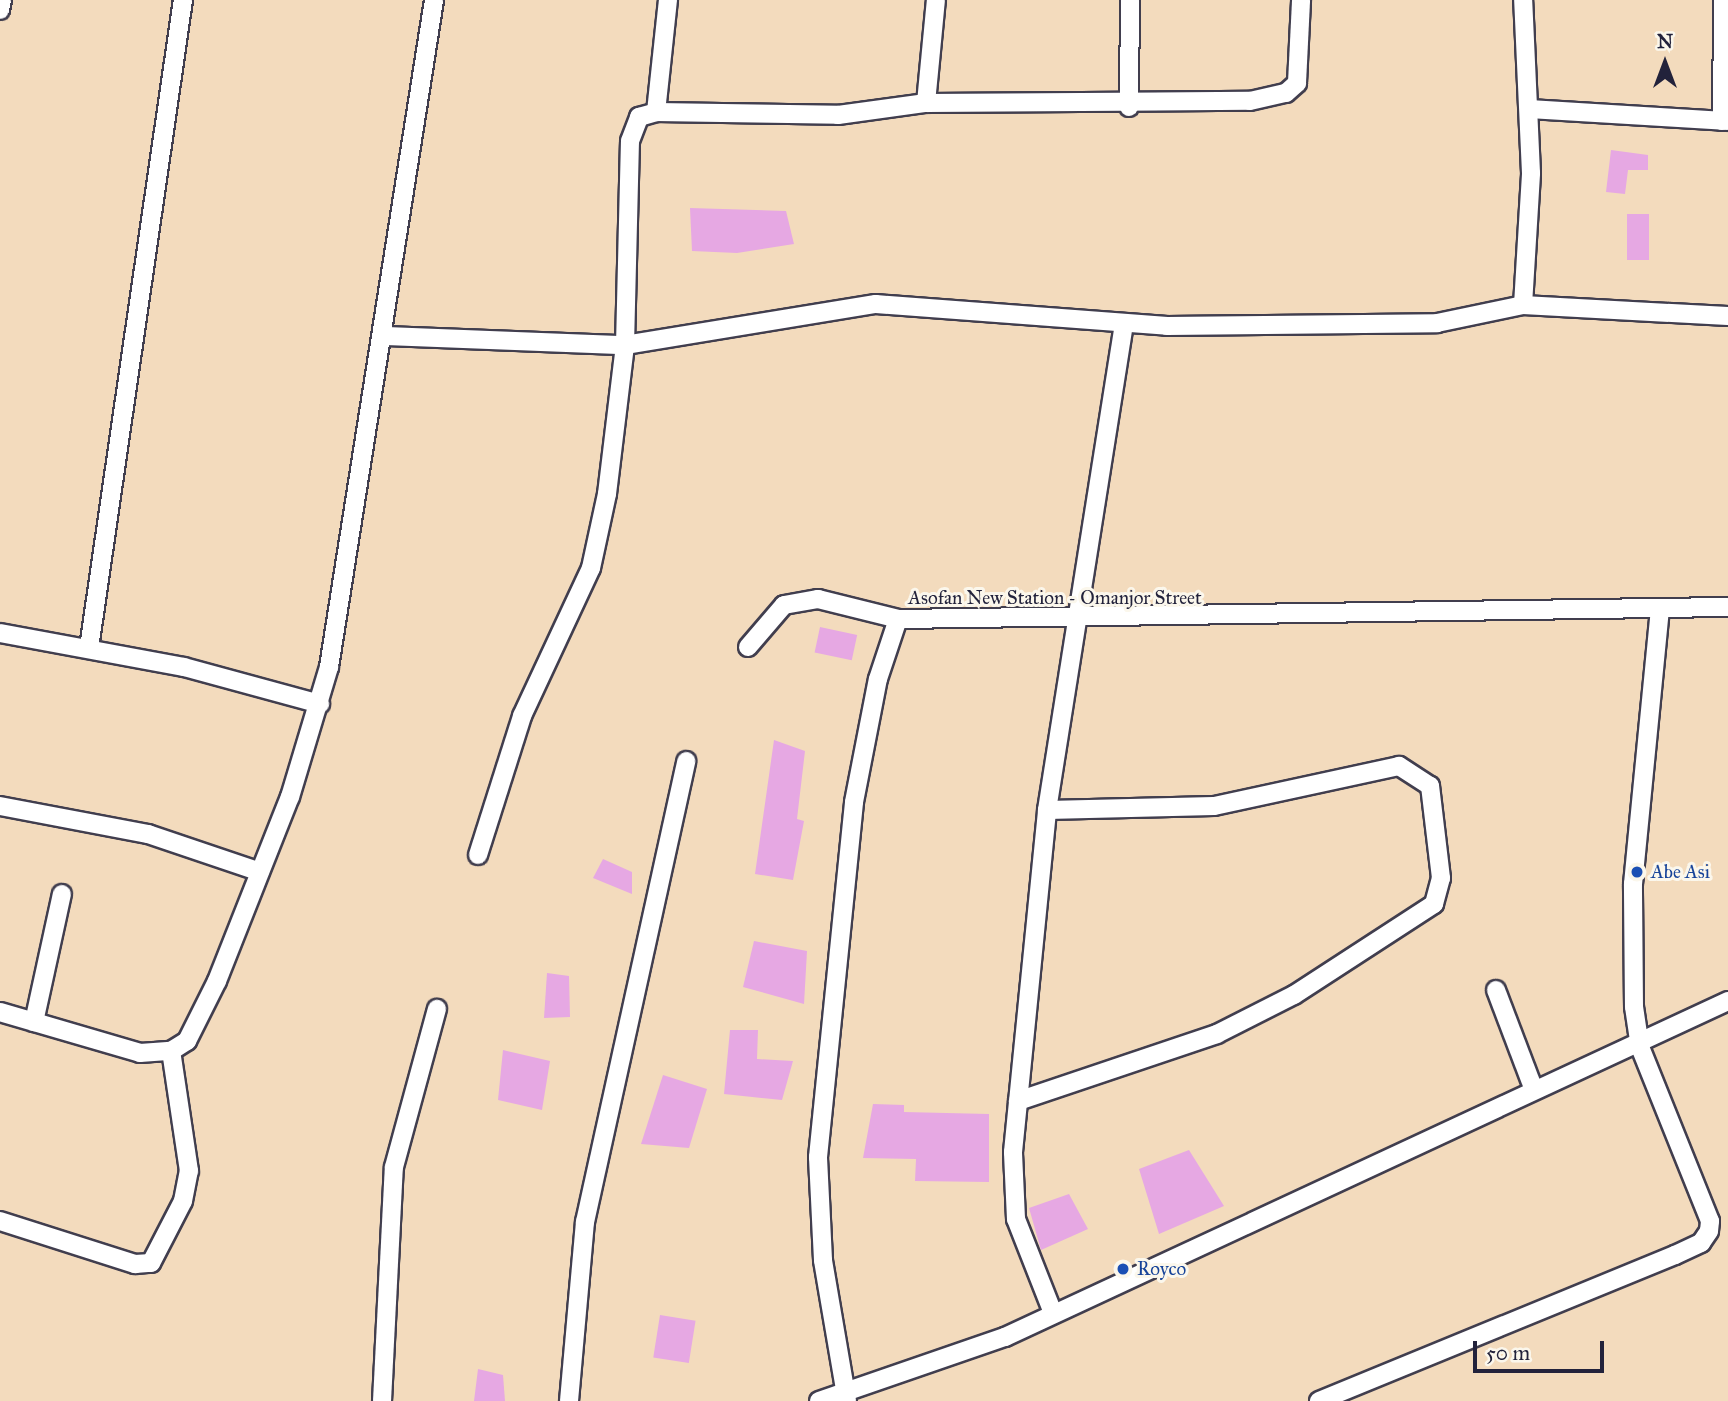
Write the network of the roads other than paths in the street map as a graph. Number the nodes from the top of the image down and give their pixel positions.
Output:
1 (2, 0) edge
2 (183, 0) edge
3 (434, 0) edge
4 (668, 0) edge
5 (936, 0) edge
6 (1130, 0) edge
7 (1301, 0) edge
8 (1523, 0) edge
9 (1723, 0) edge
10 (0, 10) edge
11 (926, 103) junction
12 (1129, 107) junction
13 (1530, 109) junction
14 (656, 112) junction
15 (1725, 121) edge
16 (1523, 305) junction
17 (1728, 316) edge
18 (1124, 324) junction
19 (386, 336) junction
20 (625, 345) junction
21 (1728, 607) edge
22 (1660, 609) junction
23 (898, 619) junction
24 (1073, 621) junction
25 (0, 633) edge
26 (748, 647) dead end
27 (89, 648) junction
28 (320, 704) junction
29 (686, 761) dead end
30 (0, 806) edge
31 (1047, 810) junction
32 (478, 855) dead end
33 (260, 872) junction
34 (62, 894) dead end
35 (1496, 990) dead end
36 (1728, 1001) edge
37 (437, 1009) dead end
38 (0, 1012) edge
39 (34, 1022) junction
40 (1640, 1047) junction
41 (171, 1051) junction
42 (1534, 1090) junction
43 (1018, 1101) junction
44 (0, 1221) edge
45 (1053, 1313) junction
46 (846, 1398) edge
47 (382, 1401) edge
48 (569, 1401) edge
49 (819, 1401) edge
50 (1319, 1401) edge

1 - 10 street
2 - 27 street
3 - 19 street
4 - 14 street
5 - 11 street
6 - 12 street
7 - 12 street
8 - 13 street
9 - 15 street
11 - 12 street
11 - 14 street
13 - 15 street
13 - 16 street
14 - 20 street
16 - 17 street
16 - 18 street
18 - 20 street
18 - 24 street
19 - 20 street
19 - 28 street
20 - 32 street
21 - 22 street, Asofan New Station - Omanjor Street
22 - 24 street, Asofan New Station - Omanjor Street
22 - 40 street
23 - 24 street, Asofan New Station - Omanjor Street
23 - 26 street
23 - 46 street, Asofan New Station - Omanjor Street
24 - 31 street
25 - 27 street
27 - 28 street
28 - 33 street
29 - 48 street
30 - 33 street
31 - 43 street
31 - 43 street
33 - 41 street
34 - 39 street
35 - 42 street
36 - 40 street
37 - 47 street
38 - 39 street
39 - 41 street
40 - 42 street
40 - 50 street
41 - 44 street
42 - 45 street
43 - 45 street
45 - 46 street
46 - 49 street

